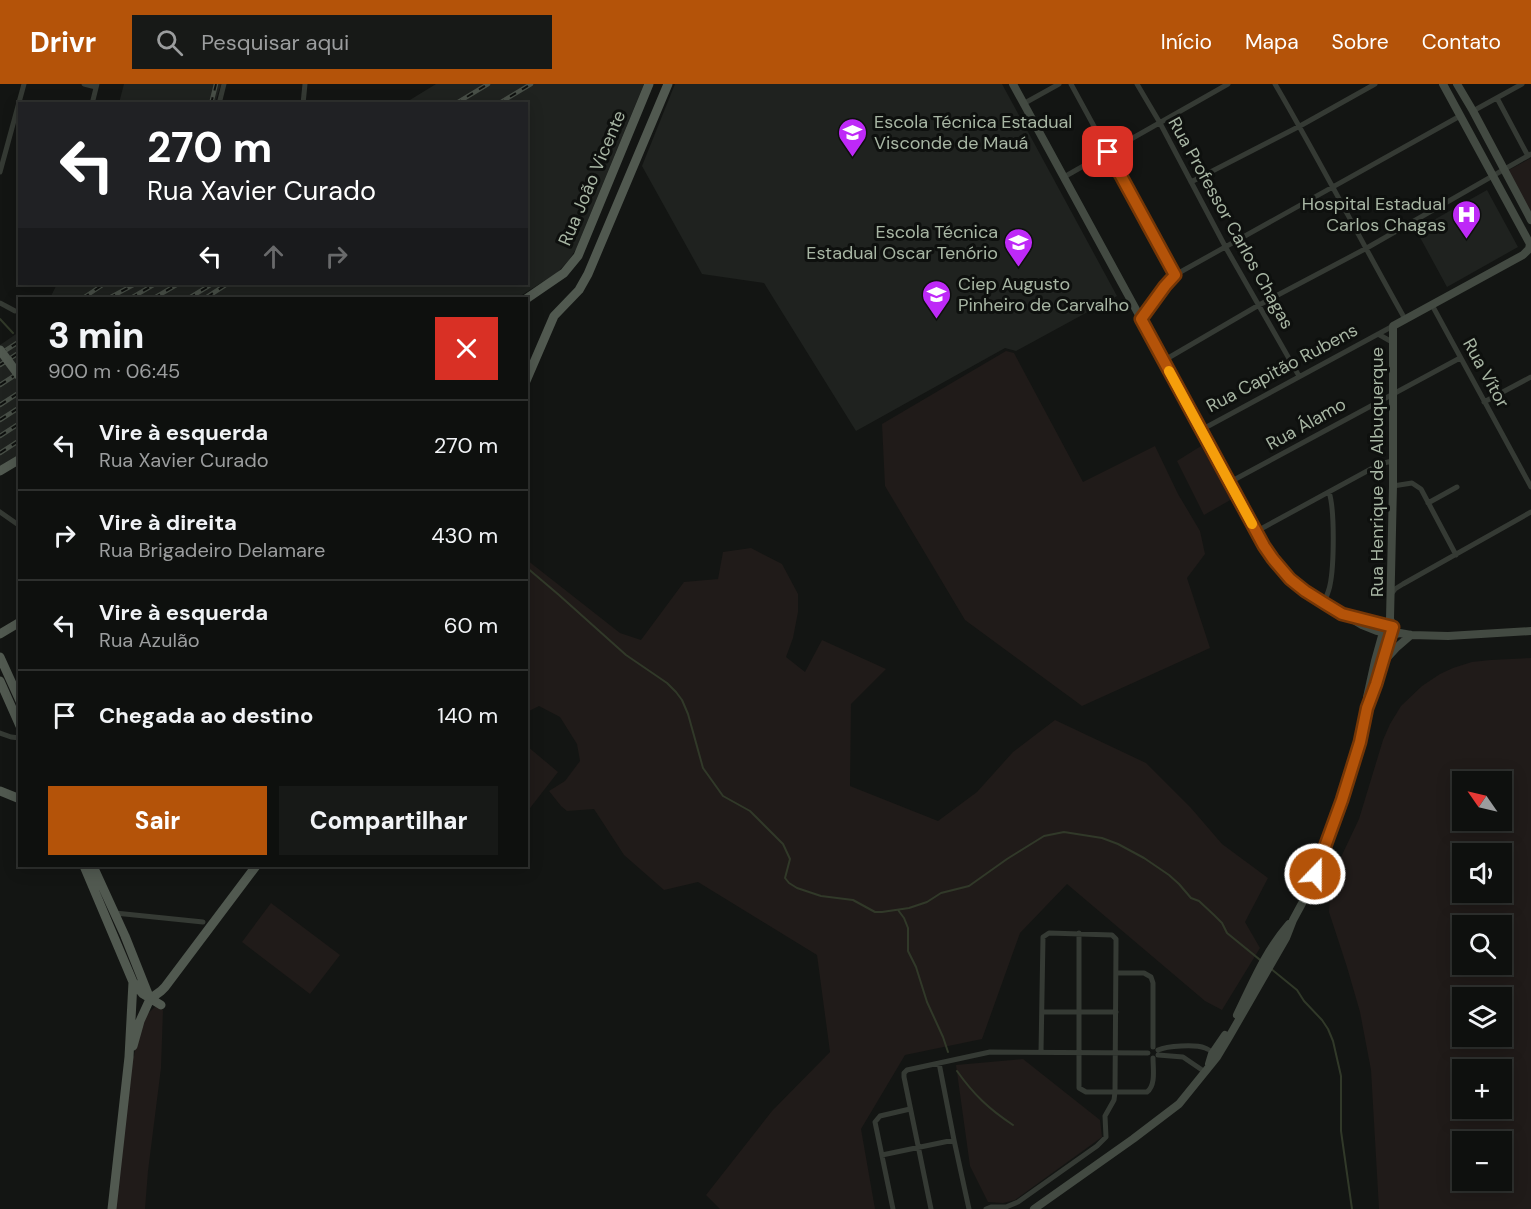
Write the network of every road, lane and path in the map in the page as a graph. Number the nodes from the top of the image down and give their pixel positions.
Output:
1 (24, 84) edge
2 (84, 84) edge
3 (224, 84) edge
4 (305, 84) edge
5 (649, 84) edge
6 (668, 84) edge
7 (1013, 84) edge
8 (1059, 84) edge
9 (1071, 84) edge
10 (1137, 84) edge
11 (1228, 84) edge
12 (1275, 84) edge
13 (1375, 84) edge
14 (1443, 84) edge
15 (1457, 84) edge
16 (1522, 84) edge
17 (97, 86) edge
18 (1497, 98) junction
19 (19, 102) edge
20 (93, 102) edge
21 (220, 102) edge
22 (303, 102) edge
23 (641, 103) junction
24 (1023, 104) junction
25 (18, 106) edge
26 (657, 110) junction
27 (1473, 111) junction
28 (1460, 116) junction
29 (1160, 123) junction
30 (1300, 126) junction
31 (1108, 152) junction
32 (1530, 155) edge
33 (1504, 169) junction
34 (0, 172) edge
35 (1492, 176) junction
36 (1064, 177) junction
37 (1191, 182) junction
38 (1332, 187) junction
39 (1531, 220) edge
40 (1226, 248) junction
41 (1365, 249) junction
42 (1175, 275) junction
43 (528, 298) edge
44 (0, 303) edge
45 (1259, 305) junction
46 (1432, 305) junction
47 (15, 311) dead end
48 (1141, 319) junction
49 (1405, 319) junction
50 (1393, 326) junction
51 (1378, 334) junction
52 (1392, 342) junction
53 (0, 350) edge
54 (1460, 358) junction
55 (1163, 361) junction
56 (18, 374) edge
57 (528, 376) edge
58 (1299, 376) junction
59 (1531, 377) edge
60 (1393, 393) junction
61 (1484, 402) junction
62 (1201, 430) junction
63 (18, 460) edge
64 (1392, 461) junction
65 (0, 471) edge
66 (1230, 482) junction
67 (1393, 486) junction
68 (1457, 487) dead end
69 (1531, 487) edge
70 (1329, 492) junction
71 (1428, 503) junction
72 (0, 512) edge
73 (1531, 512) edge
74 (18, 525) edge
75 (1257, 531) junction
76 (1456, 555) junction
77 (1391, 577) junction
78 (1402, 584) junction
79 (1391, 595) junction
80 (1324, 603) junction
81 (18, 623) edge
82 (1390, 629) junction
83 (1531, 631) edge
84 (0, 634) edge
85 (1411, 635) junction
86 (0, 657) edge
87 (1382, 665) junction
88 (4, 685) edge
89 (18, 698) edge
90 (1367, 708) junction
91 (18, 721) edge
92 (0, 732) edge
93 (18, 738) edge
94 (0, 791) edge
95 (18, 798) edge
96 (84, 867) edge
97 (93, 867) edge
98 (255, 867) edge
99 (114, 913) junction
100 (203, 922) dead end
101 (1079, 933) junction
102 (1116, 973) junction
103 (133, 982) junction
104 (150, 999) junction
105 (161, 1005) dead end
106 (1042, 1012) junction
107 (1116, 1012) junction
108 (1078, 1013) junction
109 (1041, 1052) junction
110 (1078, 1052) junction
111 (1116, 1052) junction
112 (1155, 1052) junction
113 (129, 1057) junction
114 (1213, 1057) junction
115 (939, 1063) junction
116 (1206, 1070) junction
117 (1115, 1092) junction
118 (910, 1108) junction
119 (954, 1140) junction
120 (918, 1148) junction
121 (882, 1155) junction
122 (112, 1209) edge
123 (893, 1209) edge
124 (931, 1209) edge
125 (969, 1209) edge
126 (986, 1209) edge
127 (1034, 1209) edge

1 - 19 street
2 - 17 street
3 - 21 street
4 - 22 street
5 - 23 main road, Rua João Vicente
6 - 26 main road, Rua João Vicente
7 - 24 main road
8 - 24 street
9 - 31 street
10 - 29 street, Rua Professor Carlos Chagas
11 - 29 street
12 - 30 street
13 - 30 street
14 - 28 main road
15 - 27 main road
16 - 18 street
17 - 20 street
18 - 27 street
18 - 32 street
23 - 26 main road
23 - 43 main road, Rua João Vicente
24 - 36 main road
25 - 34 street
26 - 57 main road, Rua João Vicente
27 - 33 main road
28 - 35 main road
28 - 38 street
29 - 31 street
29 - 37 street, Rua Professor Carlos Chagas
30 - 37 street
30 - 38 street
31 - 36 street
31 - 42 street
32 - 33 street
33 - 35 street
33 - 39 main road
35 - 41 street
35 - 46 main road, Rua Capitão Rubens
36 - 48 main road
37 - 40 street, Rua Professor Carlos Chagas
38 - 40 street
38 - 41 street
40 - 42 street
40 - 45 street, Rua Professor Carlos Chagas
41 - 45 street
41 - 49 street
42 - 48 street
44 - 47 street
45 - 55 street
45 - 58 street, Rua Professor Carlos Chagas
46 - 49 main road, Rua Capitão Rubens
46 - 54 street, Rua Vítor
48 - 55 main road
49 - 50 main road, Rua Capitão Rubens
50 - 51 street, Rua Capitão Rubens
50 - 52 main road, Rua Henrique de Albuquerque
51 - 52 street, Rua Capitão Rubens
51 - 58 street, Rua Capitão Rubens
52 - 60 main road, Rua Henrique de Albuquerque
53 - 56 main road, bridge
54 - 60 street, Rua Álamo
54 - 61 street, Rua Vítor
55 - 62 main road
58 - 62 street, Rua Capitão Rubens
59 - 61 street
60 - 64 main road, Rua Henrique de Albuquerque
60 - 66 street, Rua Álamo
61 - 69 street, Rua Vítor
62 - 66 main road
63 - 65 main road
64 - 67 main road, Rua Henrique de Albuquerque
64 - 70 street
66 - 75 main road
67 - 71 street
67 - 77 main road, Rua Henrique de Albuquerque
68 - 71 street
70 - 75 street
70 - 80 street
71 - 76 street
72 - 74 street
73 - 76 street
75 - 80 main road
76 - 78 street
77 - 78 street
77 - 79 main road, Rua Henrique de Albuquerque
78 - 79 street
79 - 82 main road, Rua Henrique de Albuquerque
80 - 82 main road
81 - 84 main road
82 - 85 main road
82 - 87 main road
82 - 90 main road
83 - 85 main road
85 - 87 main road
86 - 88 main road
87 - 90 main road
88 - 89 main road
88 - 91 main road
90 - 114 main road
92 - 93 street
94 - 95 main road
96 - 103 main road
97 - 99 main road
98 - 104 main road
99 - 100 street
99 - 104 main road
101 - 102 street
101 - 106 street
101 - 108 street
102 - 107 street
102 - 112 street
103 - 104 main road
103 - 113 main road
104 - 105 main road
104 - 113 main road
106 - 108 street
106 - 109 street
107 - 108 street
107 - 111 street
108 - 110 street
109 - 110 street
109 - 115 street
110 - 111 street
110 - 117 street
111 - 112 street
111 - 117 street
112 - 114 street
112 - 116 street
112 - 117 street
113 - 122 main road
114 - 116 main road
115 - 118 street
115 - 119 street
116 - 127 main road
117 - 126 street
118 - 120 street
118 - 121 street
119 - 120 street
119 - 125 street
120 - 121 street
120 - 124 street
121 - 123 street

